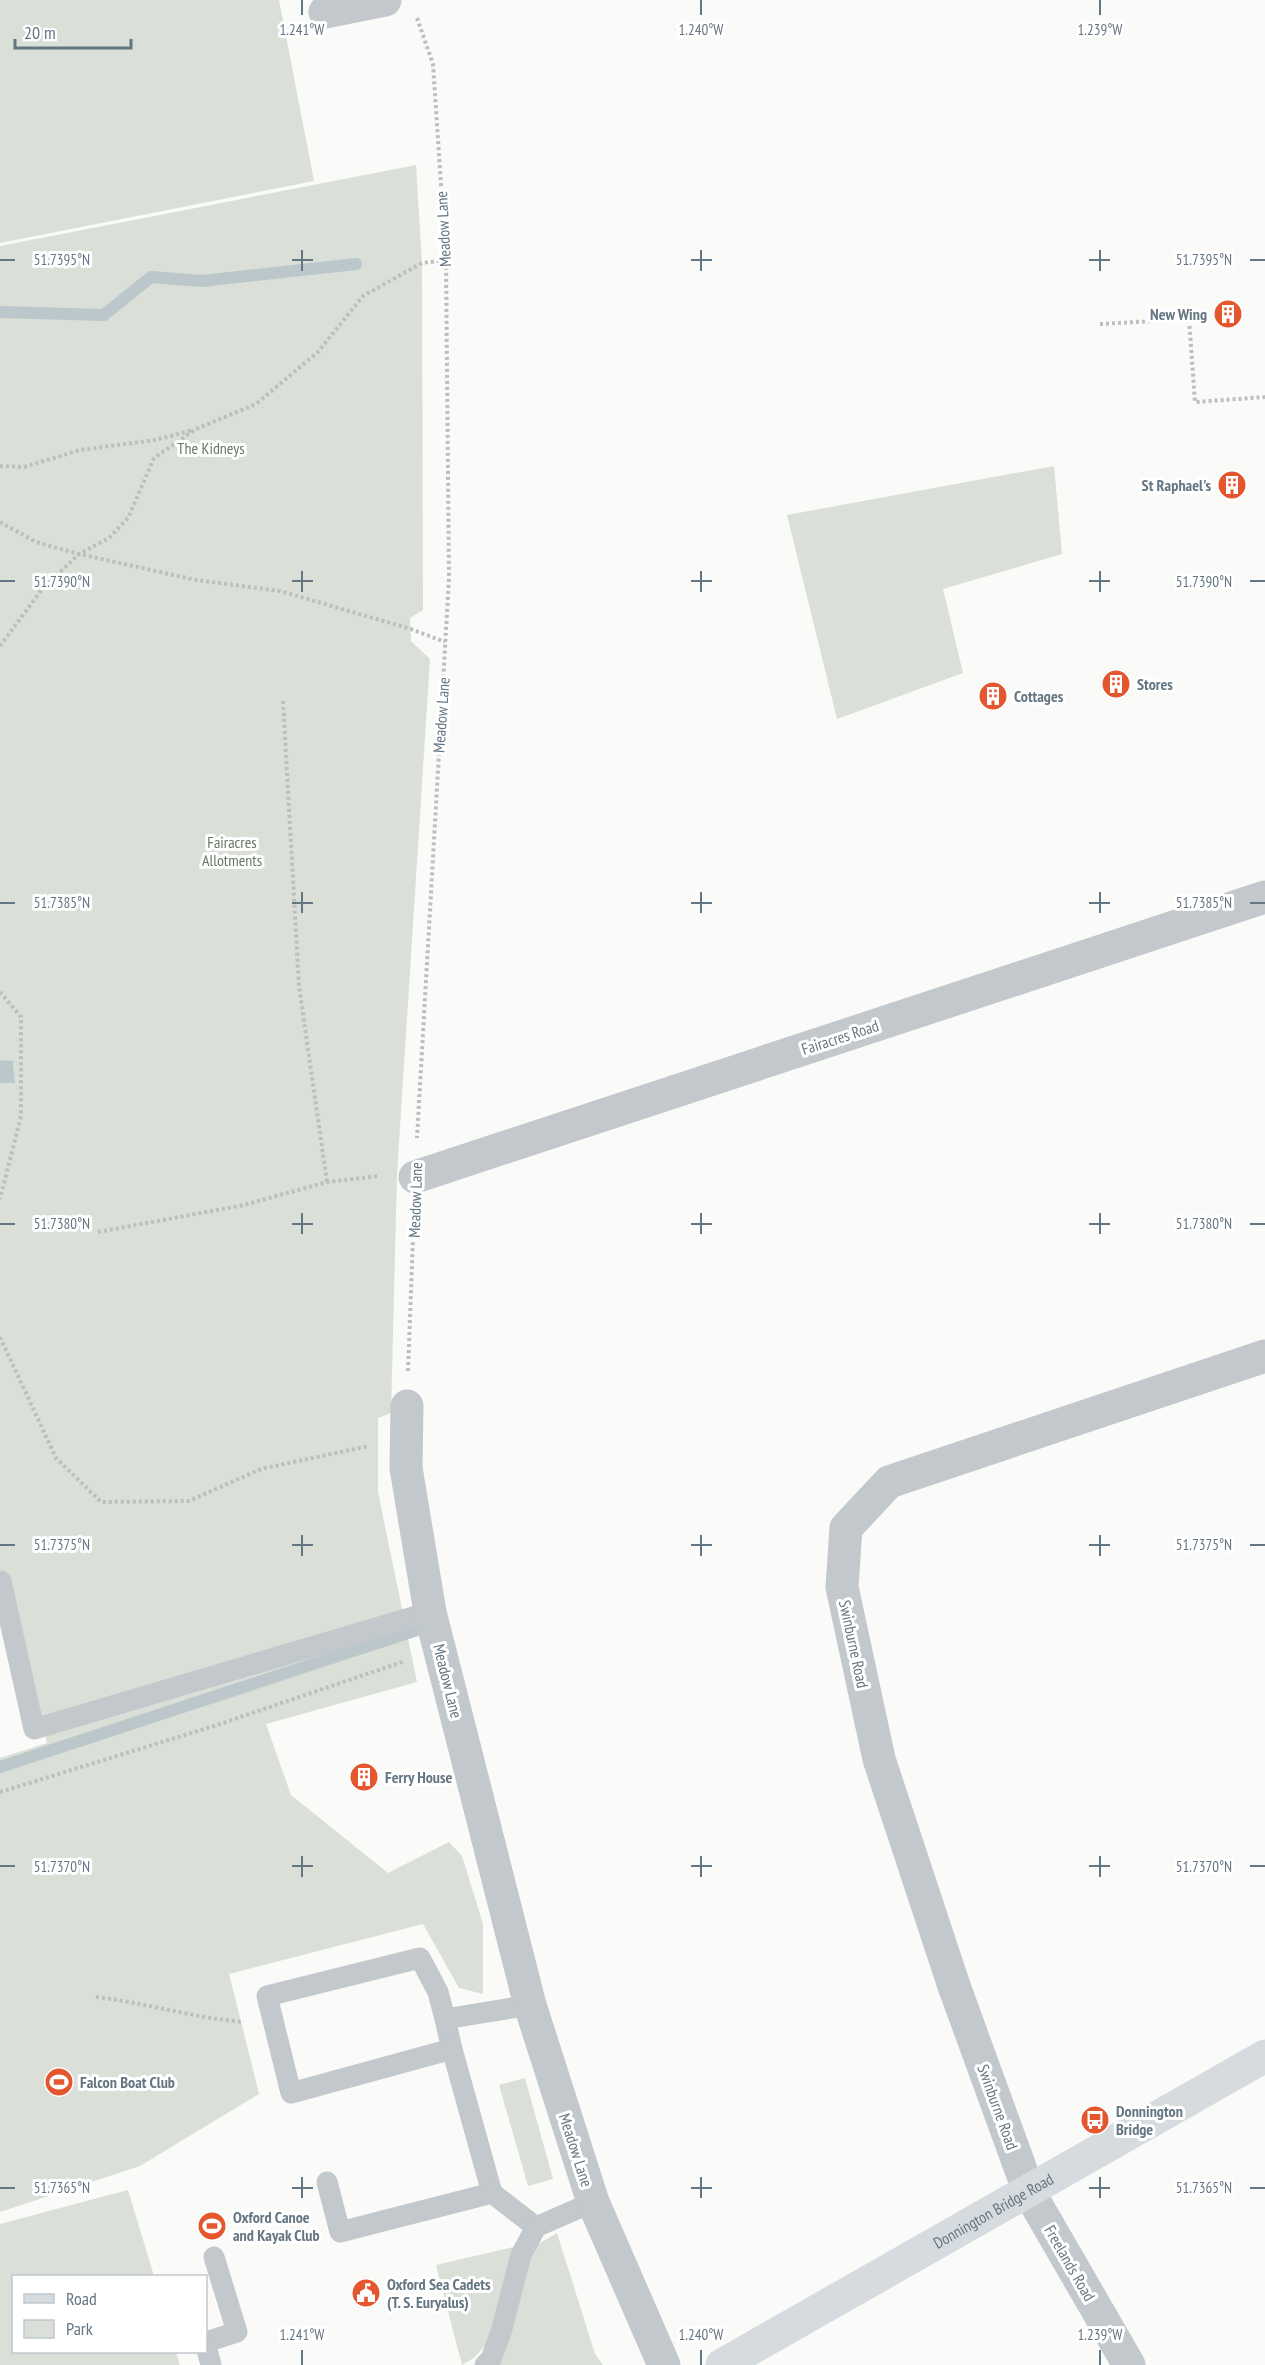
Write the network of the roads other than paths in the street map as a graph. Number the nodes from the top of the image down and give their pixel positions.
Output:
1 (400, 4) edge
2 (323, 6) edge
3 (1265, 897) edge
4 (416, 1177) road end
5 (1265, 1356) edge
6 (407, 1406) road end
7 (1, 1581) edge
8 (430, 1612) junction
9 (530, 2005) junction
10 (445, 2019) junction
11 (452, 2049) junction
12 (1265, 2056) edge
13 (327, 2182) dead end
14 (1029, 2192) junction
15 (492, 2193) junction
16 (593, 2202) junction
17 (536, 2228) junction
18 (214, 2257) dead end
19 (207, 2344) edge
20 (207, 2348) edge
21 (212, 2365) edge
22 (485, 2365) edge
23 (664, 2365) edge
24 (722, 2365) edge
25 (1129, 2365) edge

1 - 2 street
3 - 4 street, Fairacres Road
5 - 14 street, Swinburne Road
6 - 8 street, Meadow Lane
7 - 8 lane
8 - 9 street, Meadow Lane
9 - 10 lane
9 - 16 street, Meadow Lane
10 - 11 lane
10 - 11 lane
11 - 15 lane
12 - 14 main road, Donnington Bridge Road
13 - 15 lane
14 - 24 main road, Donnington Bridge Road
14 - 25 street, Freelands Road
15 - 17 lane
16 - 17 lane
16 - 23 street, Meadow Lane
17 - 22 lane
18 - 19 lane
20 - 21 lane

